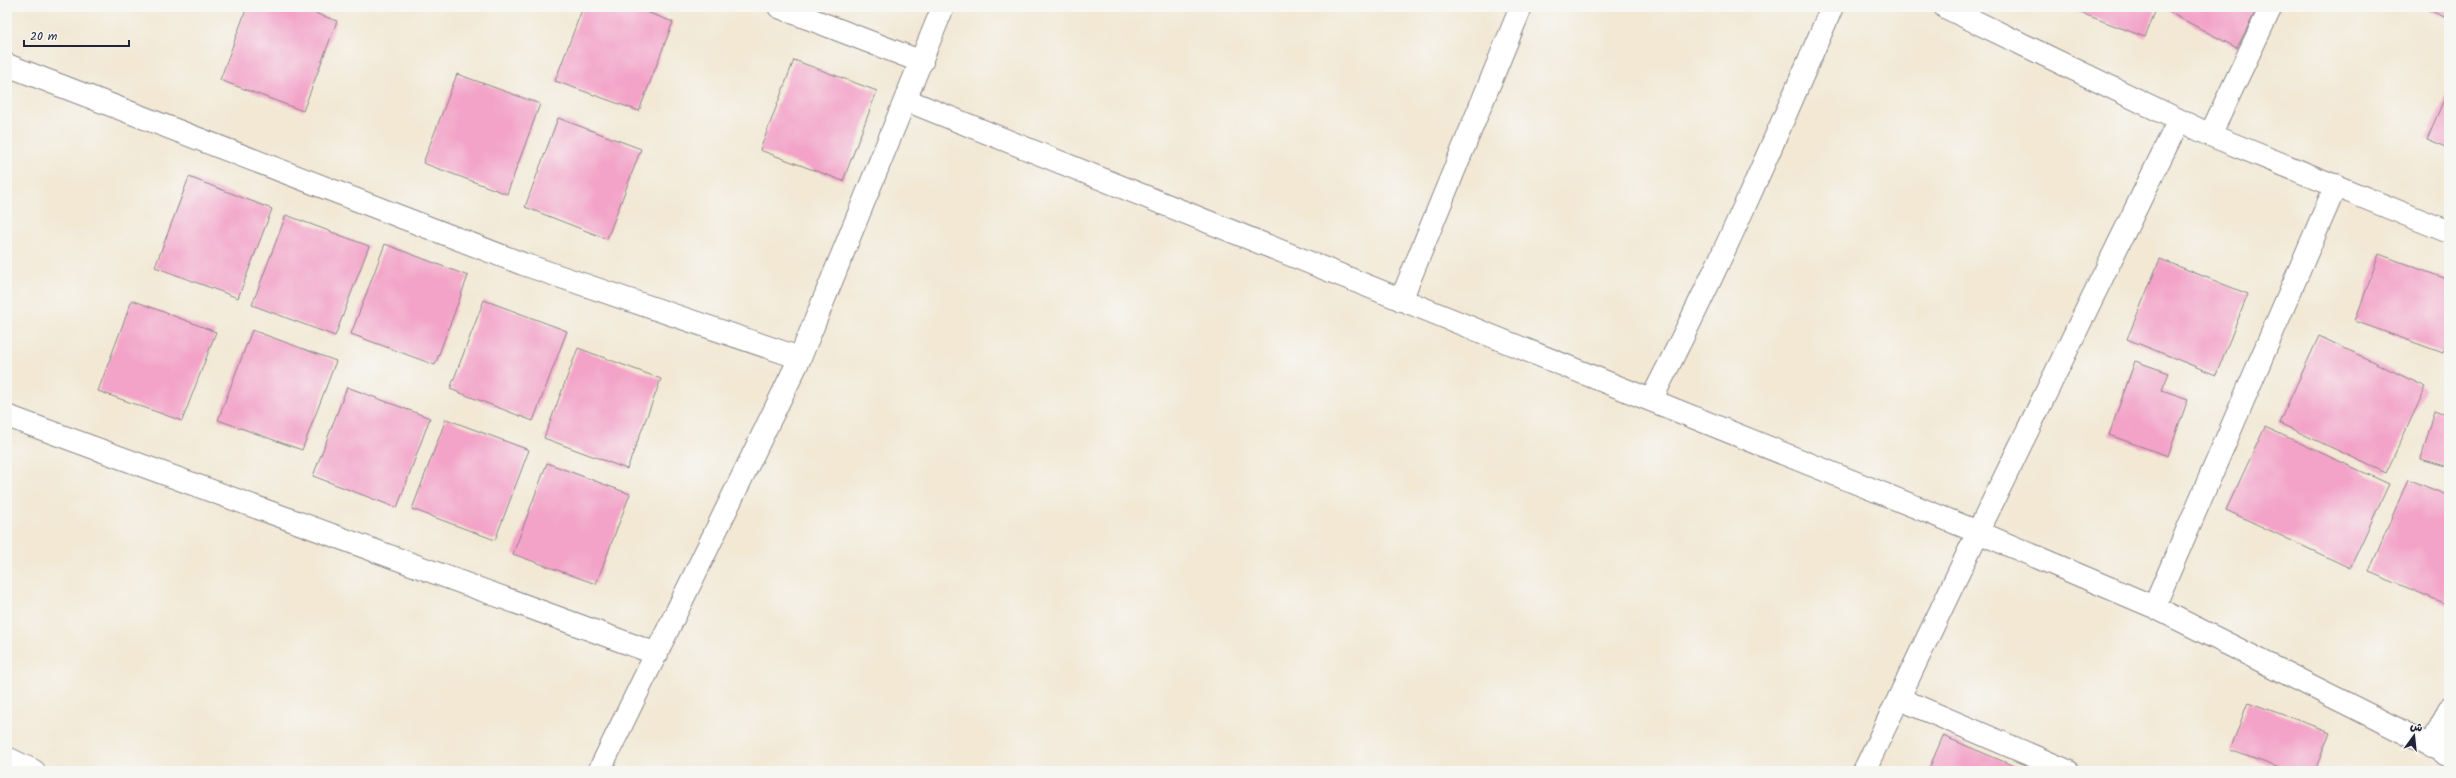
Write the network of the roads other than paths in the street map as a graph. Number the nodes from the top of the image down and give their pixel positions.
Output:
1 (779, 7) edge
2 (943, 7) edge
3 (1521, 7) edge
4 (1832, 7) edge
5 (1945, 7) edge
6 (2271, 7) edge
7 (922, 62) junction
8 (7, 65) edge
9 (906, 100) junction
10 (2179, 120) junction
11 (2210, 135) junction
12 (2336, 186) junction
13 (2449, 232) edge
14 (1401, 300) junction
15 (800, 358) junction
16 (1652, 400) junction
17 (7, 416) edge
18 (1978, 532) junction
19 (2154, 607) junction
20 (657, 654) junction
21 (1900, 699) junction
22 (2449, 709) edge
23 (2440, 751) edge
24 (7, 758) edge
25 (34, 771) edge
26 (599, 771) edge
27 (1864, 771) edge
28 (2068, 771) edge

1 - 7 street
2 - 7 street
3 - 14 street
4 - 16 street
5 - 10 street
6 - 11 street
7 - 9 street
8 - 15 street
9 - 14 street
9 - 15 street
10 - 11 street
10 - 18 street
11 - 12 street
12 - 13 street
12 - 19 street
14 - 16 street
15 - 20 street
16 - 18 street
17 - 20 street
18 - 19 street
18 - 21 street
19 - 23 street
20 - 26 street
21 - 27 street
21 - 28 street
22 - 23 street
24 - 25 street

